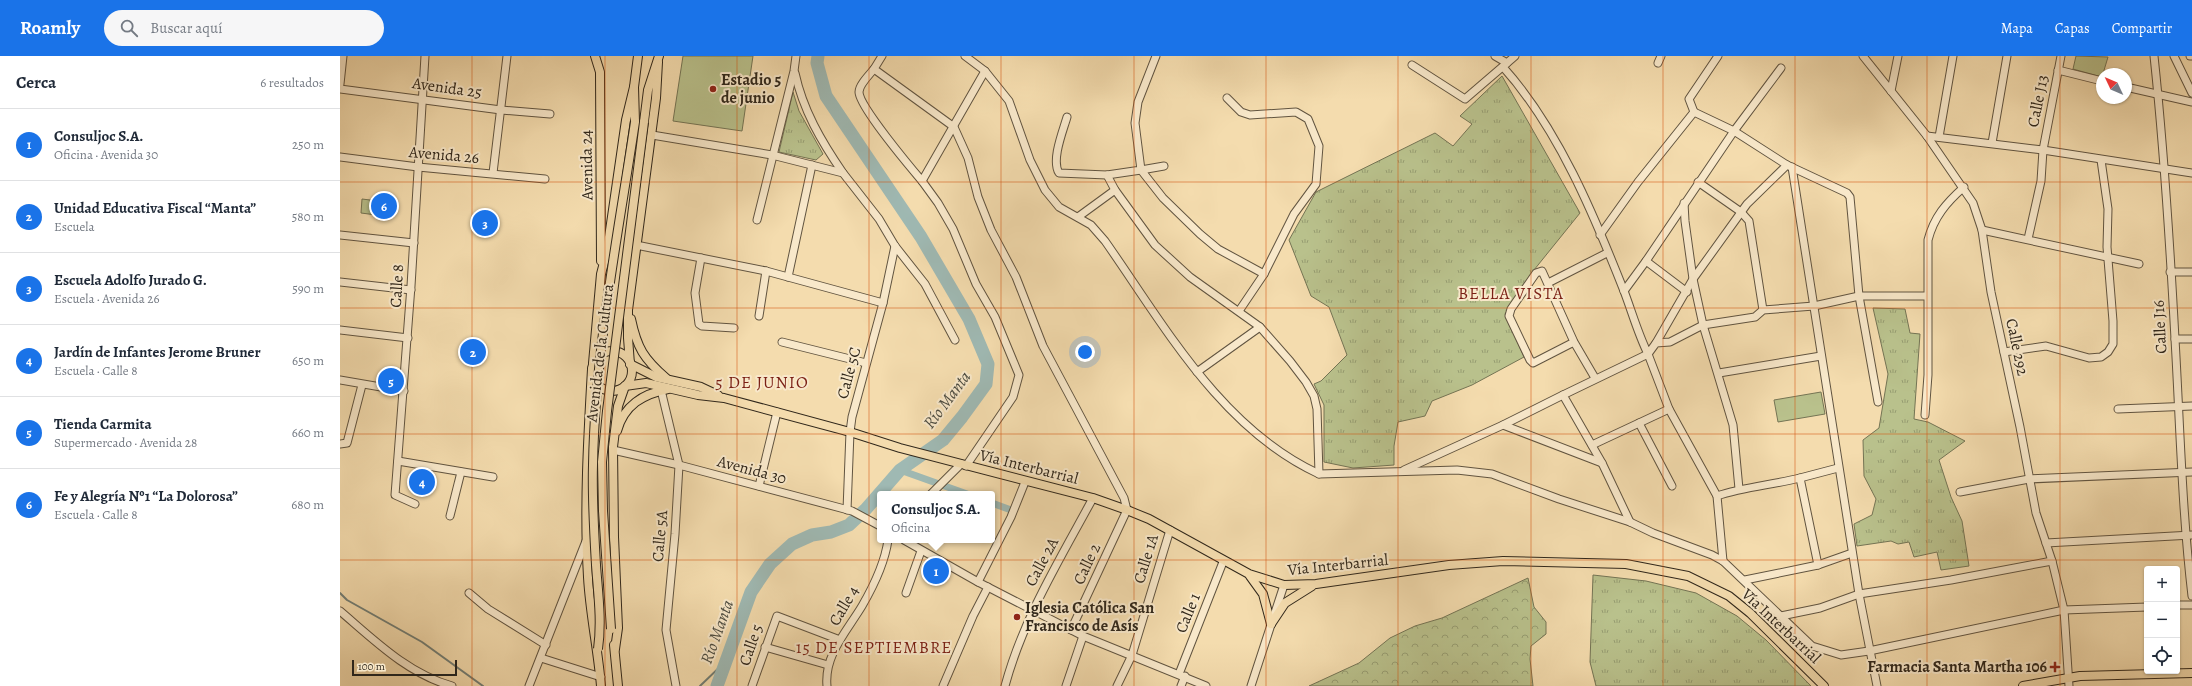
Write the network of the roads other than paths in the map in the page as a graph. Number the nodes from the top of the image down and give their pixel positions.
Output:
1 (344, 56) edge
2 (425, 56) edge
3 (507, 56) edge
4 (595, 56) edge
5 (638, 56) edge
6 (796, 56) edge
7 (882, 56) edge
8 (965, 56) edge
9 (1156, 56) edge
10 (1494, 56) edge
11 (1515, 56) edge
12 (1718, 56) edge
13 (1863, 56) edge
14 (1898, 56) edge
15 (1953, 56) edge
16 (2007, 56) edge
17 (2061, 56) edge
18 (2154, 56) edge
19 (2174, 56) edge
20 (659, 59) edge
21 (1412, 65) dead end
22 (1505, 65) junction
23 (874, 68) junction
24 (1781, 68) dead end
25 (2058, 70) junction
26 (794, 71) junction
27 (985, 71) junction
28 (2096, 80) edge
29 (340, 84) edge
30 (634, 87) junction
31 (2132, 88) edge
32 (340, 89) edge
33 (1891, 91) junction
34 (2192, 93) edge
35 (2158, 95) junction
36 (1226, 98) dead end
37 (422, 99) junction
38 (2192, 102) edge
39 (501, 110) junction
40 (1694, 112) junction
41 (550, 114) dead end
42 (1067, 117) dead end
43 (954, 127) junction
44 (1734, 131) junction
45 (652, 135) junction
46 (1927, 136) junction
47 (1939, 137) junction
48 (1992, 143) junction
49 (2043, 150) junction
50 (772, 155) junction
51 (340, 157) edge
52 (2101, 160) junction
53 (812, 165) junction
54 (1164, 166) dead end
55 (1789, 166) junction
56 (418, 167) junction
57 (2164, 169) junction
58 (1141, 170) junction
59 (493, 173) junction
60 (843, 173) junction
61 (2192, 173) edge
62 (1107, 175) junction
63 (545, 179) dead end
64 (922, 181) junction
65 (1698, 182) junction
66 (1964, 187) junction
67 (1115, 190) junction
68 (1684, 203) junction
69 (1741, 212) junction
70 (1078, 217) junction
71 (757, 220) dead end
72 (1982, 230) junction
73 (340, 235) edge
74 (1600, 235) junction
75 (2028, 239) junction
76 (414, 243) junction
77 (636, 245) junction
78 (895, 246) junction
79 (1607, 253) junction
80 (2108, 256) junction
81 (701, 258) junction
82 (1646, 261) junction
83 (2139, 264) dead end
84 (766, 271) junction
85 (2170, 272) junction
86 (2192, 272) edge
87 (602, 274) junction
88 (1264, 274) junction
89 (788, 276) junction
90 (1694, 279) junction
91 (340, 282) edge
92 (1548, 283) junction
93 (411, 290) junction
94 (1624, 291) junction
95 (1687, 292) junction
96 (1859, 296) junction
97 (1927, 296) junction
98 (883, 303) junction
99 (1814, 306) junction
100 (628, 310) junction
101 (1763, 310) junction
102 (1239, 311) junction
103 (759, 316) dead end
104 (1703, 325) junction
105 (1260, 327) junction
106 (734, 328) dead end
107 (340, 330) edge
108 (408, 338) junction
109 (2175, 339) junction
110 (2192, 339) edge
111 (955, 340) dead end
112 (782, 342) dead end
113 (1574, 342) junction
114 (1656, 343) junction
115 (2004, 352) junction
116 (1648, 354) junction
117 (1822, 356) junction
118 (866, 363) junction
119 (630, 364) junction
120 (592, 366) junction
121 (1197, 372) junction
122 (1719, 372) junction
123 (1595, 378) junction
124 (340, 380) edge
125 (668, 380) junction
126 (362, 384) junction
127 (625, 386) junction
128 (670, 388) junction
129 (661, 390) junction
130 (404, 391) junction
131 (1564, 395) junction
132 (724, 398) junction
133 (1878, 402) dead end
134 (2178, 406) junction
135 (2192, 406) edge
136 (1669, 409) junction
137 (2118, 409) dead end
138 (777, 412) junction
139 (1926, 415) dead end
140 (1639, 423) junction
141 (1503, 425) junction
142 (850, 432) junction
143 (344, 443) edge
144 (1592, 445) junction
145 (613, 449) junction
146 (398, 461) junction
147 (1602, 463) junction
148 (679, 464) junction
149 (961, 464) junction
150 (1838, 468) junction
151 (1401, 471) junction
152 (461, 472) junction
153 (2182, 472) junction
154 (2192, 472) edge
155 (1319, 474) junction
156 (493, 477) dead end
157 (1800, 478) junction
158 (2029, 479) junction
159 (1025, 482) junction
160 (759, 486) junction
161 (1672, 486) dead end
162 (936, 489) edge
163 (1739, 489) junction
164 (1960, 492) dead end
165 (1717, 496) junction
166 (1093, 498) junction
167 (415, 504) dead end
168 (849, 510) junction
169 (1127, 510) junction
170 (450, 516) dead end
171 (1630, 522) junction
172 (877, 524) edge
173 (1170, 530) junction
174 (2188, 535) edge
175 (586, 540) junction
176 (888, 543) edge
177 (909, 543) edge
178 (2046, 543) junction
179 (921, 551) junction
180 (1852, 553) junction
181 (1723, 561) junction
182 (2052, 561) junction
183 (1223, 562) junction
184 (1818, 565) junction
185 (1249, 574) junction
186 (1745, 580) junction
187 (978, 582) junction
188 (1316, 584) junction
189 (1284, 585) junction
190 (988, 587) junction
191 (468, 593) dead end
192 (906, 593) dead end
193 (1859, 594) junction
194 (2192, 596) edge
195 (2180, 605) edge
196 (2192, 605) edge
197 (2144, 607) edge
198 (1032, 610) junction
199 (2064, 610) junction
200 (340, 611) edge
201 (1781, 616) junction
202 (1271, 624) junction
203 (1071, 630) junction
204 (1083, 636) junction
205 (840, 640) junction
206 (546, 645) junction
207 (765, 647) junction
208 (598, 649) junction
209 (615, 649) junction
210 (1869, 651) junction
211 (1132, 655) junction
212 (541, 658) junction
213 (828, 665) junction
214 (2192, 673) edge
215 (1182, 675) junction
216 (600, 677) junction
217 (2069, 682) edge
218 (452, 686) edge
219 (528, 686) edge
220 (601, 686) edge
221 (618, 686) edge
222 (676, 686) edge
223 (752, 686) edge
224 (827, 686) edge
225 (943, 686) edge
226 (1004, 686) edge
227 (1066, 686) edge
228 (1117, 686) edge
229 (1181, 686) edge
230 (1206, 686) edge
231 (1251, 686) edge
232 (1824, 686) edge
233 (1877, 686) edge
234 (2023, 686) edge

1 - 29 street
2 - 37 street, Calle 8
3 - 39 street
4 - 87 main road, Avenida 24
5 - 30 main road, Avenida de la Cultura
6 - 26 street
7 - 23 street
8 - 27 street
9 - 58 street
10 - 22 street
11 - 22 street
12 - 40 street
13 - 33 street, Calle 292
14 - 33 street
15 - 47 street
16 - 48 street
17 - 25 street, Calle J13
18 - 35 street, Calle J16
19 - 34 street
20 - 45 main road, Avenida de la Cultura
20 - 209 main road, Avenida de la Cultura, bridge
21 - 22 street
22 - 74 street
23 - 43 street
23 - 64 street
24 - 44 street
25 - 28 street
25 - 49 street, Calle J13
26 - 50 street
26 - 60 street
27 - 43 street
27 - 70 street
30 - 87 main road, Avenida de la Cultura
30 - 208 main road, Avenida de la Cultura, bridge
31 - 35 street
32 - 37 street, Avenida 25
33 - 46 street, Calle 292
35 - 38 street
35 - 57 street, Calle J16
36 - 88 street
37 - 39 street, Avenida 25
37 - 56 street, Calle 8
39 - 41 street, Avenida 25
39 - 59 street
40 - 44 street
40 - 74 street
42 - 62 street
43 - 64 street
43 - 169 street
44 - 55 street
44 - 65 street
45 - 50 street
45 - 77 main road, Avenida de la Cultura
46 - 47 street
46 - 66 street, Calle 292
47 - 48 street
48 - 49 street
49 - 52 street
49 - 75 street, Calle J13
50 - 53 street
50 - 71 street
51 - 56 street, Avenida 26
52 - 57 street
52 - 80 street
53 - 60 street
53 - 89 street
54 - 58 street
55 - 69 street
55 - 96 street
55 - 99 street
56 - 59 street, Avenida 26
56 - 76 street, Calle 8
57 - 61 street
57 - 85 street, Calle J16
58 - 62 street
58 - 88 street
59 - 63 street, Avenida 26
60 - 78 street
62 - 67 street
64 - 149 street
65 - 68 street
65 - 69 street
66 - 72 street, Calle 292
66 - 97 street
67 - 70 street
67 - 102 street
68 - 82 street
68 - 90 street
69 - 90 street
69 - 101 street
70 - 121 street
72 - 75 street
72 - 115 street, Calle 292
73 - 76 street
74 - 79 street
75 - 80 street
76 - 93 street, Calle 8
77 - 81 street
77 - 100 main road, Avenida de la Cultura
78 - 98 street, Calle 5C
78 - 111 street
79 - 92 street
79 - 94 street
80 - 83 street
80 - 115 street
81 - 84 street
81 - 106 street
82 - 94 street
82 - 95 street
84 - 89 street
84 - 103 street
85 - 86 street
85 - 109 street, Calle J16
87 - 120 main road, Avenida de la Cultura
88 - 102 street
89 - 98 street
90 - 95 street
90 - 104 street
91 - 93 street
92 - 113 street
92 - 113 street
93 - 108 street, Calle 8
94 - 116 street
95 - 114 street
96 - 97 street
96 - 99 street
96 - 133 street
97 - 139 street
98 - 118 street, Calle 5C
99 - 101 street
99 - 117 street
100 - 119 main road, Avenida de la Cultura
100 - 125 main road
101 - 104 street
102 - 105 street
104 - 114 street
104 - 122 street
105 - 121 street
105 - 155 street
107 - 108 street
108 - 130 street, Calle 8
109 - 110 street
109 - 134 street, Calle J16
112 - 118 street
113 - 123 street
114 - 116 street
115 - 158 street, Calle 292
116 - 123 street
116 - 136 street
117 - 122 street
117 - 150 street
118 - 142 street, Calle 5C
119 - 120 main road
119 - 125 main road, Vía Interbarrial
119 - 127 main road
120 - 127 main road
120 - 175 main road, Avenida de la Cultura
121 - 155 street
122 - 163 street
123 - 131 street
124 - 126 street
125 - 132 main road, Vía Interbarrial
126 - 130 street
126 - 143 street
127 - 128 main road, Vía Interbarrial
127 - 145 main road, Avenida de la Cultura
128 - 129 main road
128 - 132 main road, Vía Interbarrial
129 - 145 main road
129 - 148 street, Calle 5A
130 - 146 street, Calle 8
131 - 141 street
131 - 144 street
132 - 138 main road, Vía Interbarrial
134 - 135 street
134 - 137 street
134 - 153 street, Calle J16
136 - 140 street
136 - 165 street
138 - 142 main road, Vía Interbarrial
138 - 160 street
140 - 144 street
140 - 161 street
141 - 147 street
141 - 151 street
142 - 149 main road, Vía Interbarrial
142 - 168 street, Calle 5C
144 - 147 street
145 - 148 street, Avenida 30
145 - 209 main road, Avenida de la Cultura
146 - 152 street
146 - 167 street, Calle 8
147 - 171 street
148 - 160 street, Avenida 30
148 - 222 street, Calle 5A
149 - 159 main road, Vía Interbarrial
149 - 162 street
150 - 157 street
150 - 180 street
151 - 155 street
151 - 171 street
152 - 156 street
152 - 170 street
153 - 154 street
153 - 158 street
153 - 174 street, Calle J16
157 - 163 street
157 - 184 street
158 - 164 street
158 - 178 street, Calle 292
159 - 166 main road, Vía Interbarrial
159 - 187 street
160 - 168 street, Avenida 30
163 - 165 street
165 - 181 street
166 - 169 main road, Vía Interbarrial
166 - 198 street, Calle 2A
168 - 172 street, Avenida 30
169 - 173 main road, Vía Interbarrial
169 - 203 street, Calle 2
171 - 181 street
173 - 183 main road, Vía Interbarrial
173 - 211 street, Calle 1A
174 - 178 street
174 - 194 street, Calle J16
175 - 206 street
175 - 208 main road, Avenida de la Cultura
176 - 205 street, Calle 4
177 - 179 street
178 - 182 street, Calle 292
179 - 187 street
179 - 192 street
180 - 184 street
180 - 193 street
181 - 186 street
182 - 193 street
182 - 199 street, Calle 292
183 - 185 main road, Vía Interbarrial
183 - 215 street, Calle 1
184 - 186 street
185 - 189 main road, Vía Interbarrial
185 - 202 main road
186 - 201 street
187 - 190 street
188 - 189 main road, Vía Interbarrial
188 - 202 main road
188 - 232 main road, Vía Interbarrial
189 - 202 street
190 - 198 street
190 - 225 street
191 - 206 street
193 - 201 street
193 - 210 street
195 - 196 street
197 - 199 street
198 - 203 street
198 - 226 street, Calle 2A
199 - 210 street
199 - 217 street, Calle 292
200 - 218 street
201 - 210 street
202 - 231 street
203 - 204 street
204 - 211 street
204 - 227 street
205 - 207 street, Calle 5
205 - 213 street, Calle 4
206 - 212 street
207 - 213 street
207 - 223 street, Calle 5
208 - 216 main road, Avenida de la Cultura
209 - 221 main road, Avenida de la Cultura
210 - 233 street
211 - 215 street
211 - 228 street, Calle 1A
212 - 216 street
212 - 219 street
213 - 224 street, Calle 4
214 - 217 main road
215 - 229 street, Calle 1
215 - 230 street
216 - 220 main road, Avenida de la Cultura
217 - 234 main road

